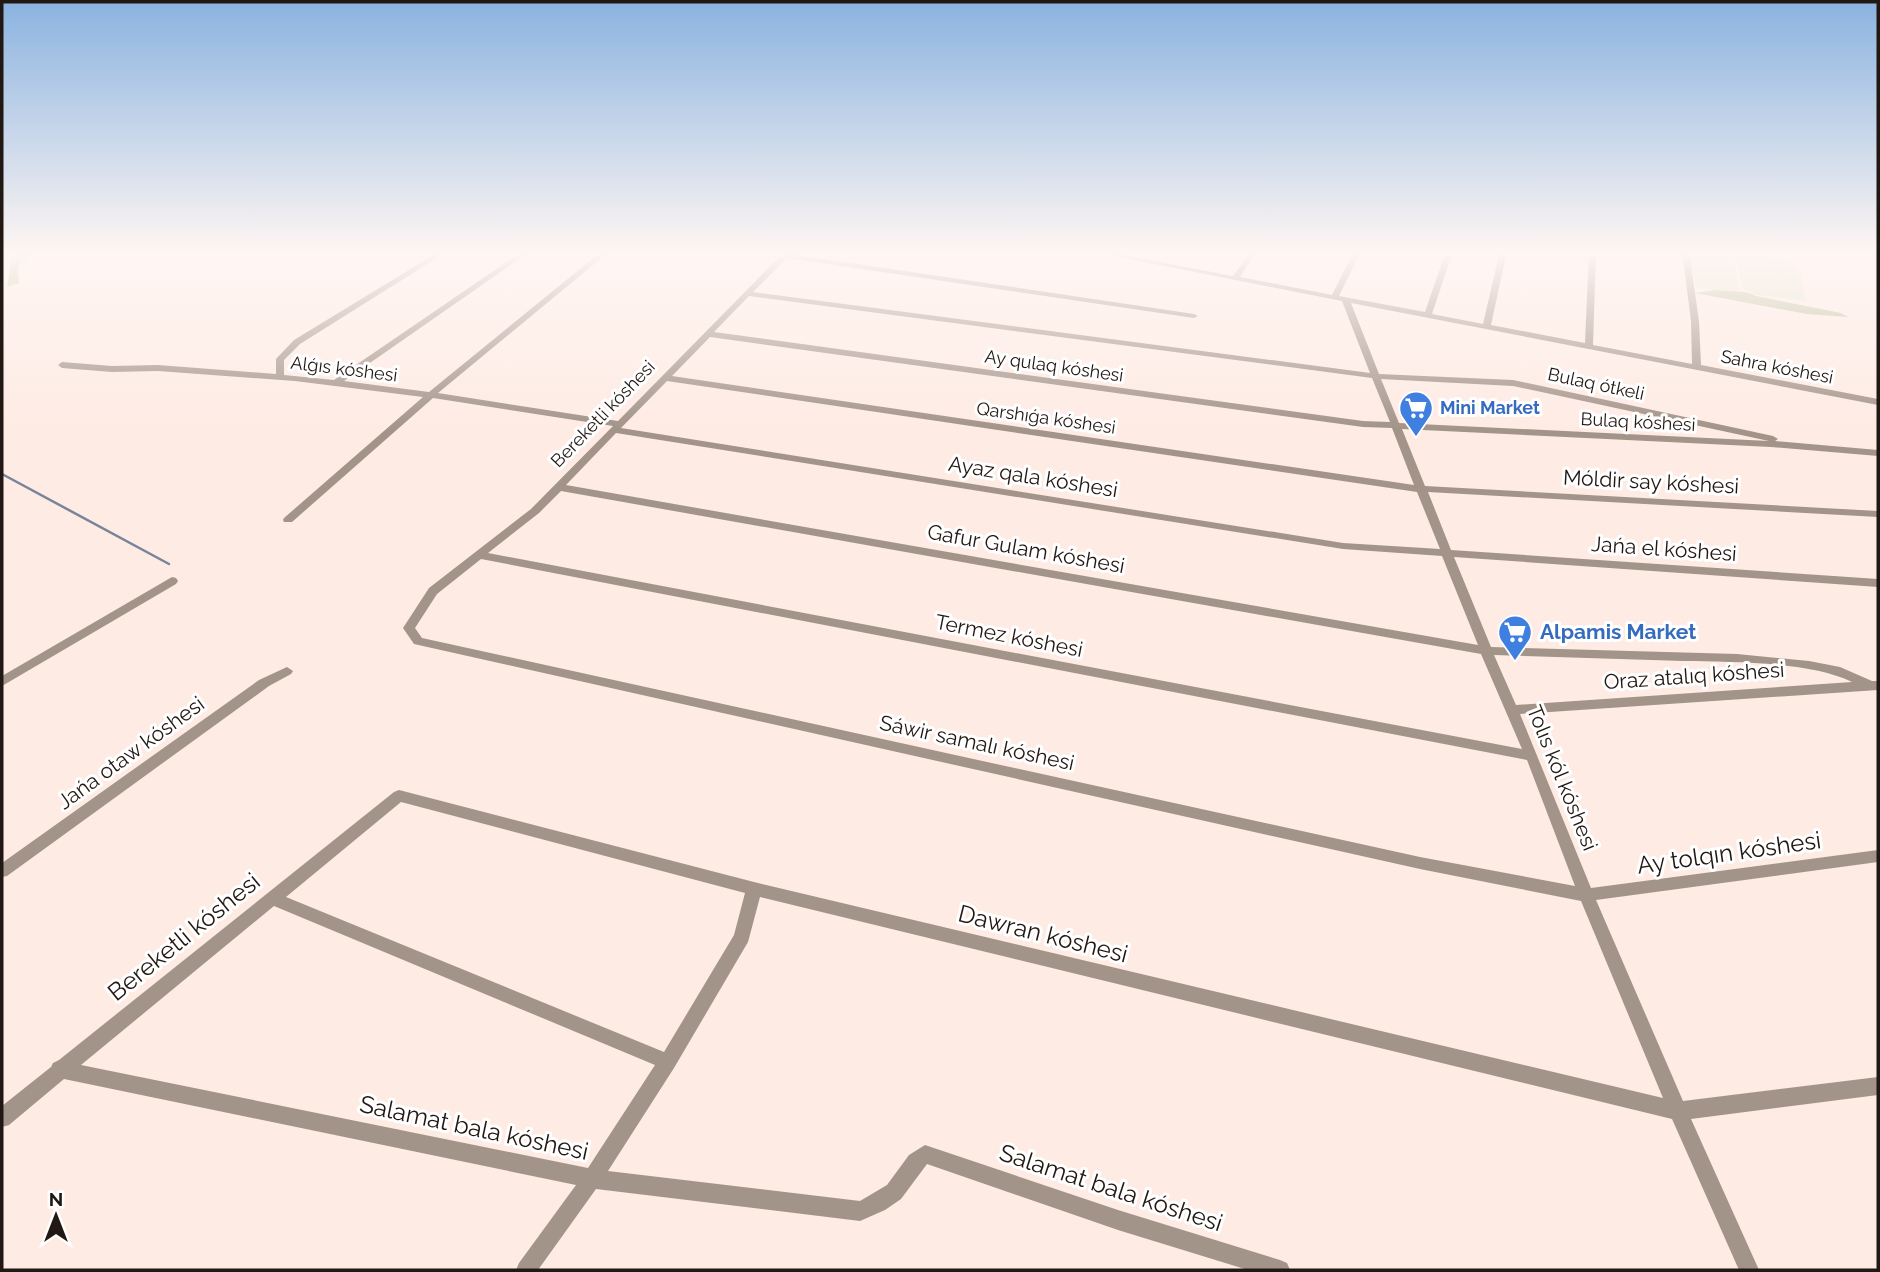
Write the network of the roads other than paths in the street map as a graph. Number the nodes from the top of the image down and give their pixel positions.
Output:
1 (348, 310) edge
2 (441, 310) edge
3 (534, 310) edge
4 (733, 310) edge
5 (874, 310) edge
6 (1157, 310) edge
7 (1346, 310) edge
8 (1404, 310) edge
9 (1430, 310) edge
10 (1491, 310) edge
11 (1591, 310) edge
12 (1694, 310) edge
13 (1428, 315) junction
14 (1194, 316) dead end
15 (1487, 326) junction
16 (709, 334) junction
17 (1589, 347) junction
18 (62, 365) dead end
19 (1697, 367) junction
20 (1376, 376) junction
21 (280, 377) junction
22 (666, 377) junction
23 (336, 383) junction
24 (431, 395) junction
25 (1878, 402) edge
26 (1395, 424) junction
27 (618, 427) junction
28 (1806, 447) junction
29 (1878, 453) edge
30 (558, 487) junction
31 (1421, 489) junction
32 (1878, 514) edge
33 (288, 520) dead end
34 (1446, 554) junction
35 (479, 555) junction
36 (172, 581) dead end
37 (1878, 583) edge
38 (433, 591) joint
39 (1486, 651) junction
40 (287, 671) dead end
41 (2, 682) edge
42 (1874, 685) edge
43 (1513, 710) junction
44 (1532, 756) junction
45 (399, 796) joint
46 (1878, 856) edge
47 (2, 871) edge
48 (754, 889) junction
49 (1586, 895) junction
50 (271, 898) junction
51 (668, 1062) junction
52 (59, 1069) junction
53 (1878, 1086) edge
54 (1678, 1111) junction
55 (2, 1118) edge
56 (592, 1179) junction
57 (526, 1270) edge
58 (1280, 1270) edge
59 (1749, 1270) edge

1 - 21 street
2 - 23 street
3 - 24 street
4 - 16 street, Bereketli kóshesi
5 - 20 street
6 - 14 street
7 - 20 street, Tolıs kól kóshesi
8 - 13 street, Sahra kóshesi
9 - 13 street
10 - 15 street
11 - 17 street
12 - 19 street
13 - 15 street, Sahra kóshesi
15 - 17 street, Sahra kóshesi
16 - 22 street, Bereketli kóshesi
16 - 26 street, Ay qulaq kóshesi
17 - 19 street, Sahra kóshesi
18 - 21 street, Alǵıs kóshesi
19 - 25 street, Sahra kóshesi
20 - 26 street, Tolıs kól kóshesi
20 - 28 street, Bulaq ótkeli
21 - 23 street, Alǵıs kóshesi
22 - 27 street, Bereketli kóshesi
22 - 31 street, Qarshıǵa kóshesi
23 - 24 street, Alǵıs kóshesi
24 - 27 street, Alǵıs kóshesi
24 - 33 street
26 - 28 street, Bulaq kóshesi
26 - 31 street, Tolıs kól kóshesi
27 - 30 street, Bereketli kóshesi
27 - 34 street, Ayaz qala kóshesi
28 - 29 street, Bulaq kóshesi
30 - 35 street, Bereketli kóshesi
30 - 39 street, Gafur Gulam kóshesi
31 - 32 street, Móldir say kóshesi
31 - 34 street, Tolıs kól kóshesi
34 - 37 street, Jańa el kóshesi
34 - 39 street, Tolıs kól kóshesi
35 - 38 street, Bereketli kóshesi
35 - 44 street, Termez kóshesi
36 - 41 street
38 - 49 street, Sáwir samalı kóshesi
39 - 42 street, Gafur Gulam kóshesi
39 - 43 street, Tolıs kól kóshesi
40 - 47 street, Jańa otaw kóshesi
42 - 43 street, Oraz atalıq kóshesi
43 - 44 street, Tolıs kól kóshesi
44 - 49 street, Tolıs kól kóshesi
45 - 48 street, Dawran kóshesi
45 - 50 street, Bereketli kóshesi
46 - 49 street, Ay tolqın kóshesi
48 - 51 street
48 - 54 street, Dawran kóshesi
49 - 54 street, Tolıs kól kóshesi
50 - 51 street
50 - 52 street, Bereketli kóshesi
51 - 56 street
52 - 55 street, Bereketli kóshesi
52 - 56 street, Salamat bala kóshesi
53 - 54 street
54 - 59 street, Tolıs kól kóshesi
56 - 57 street
56 - 58 street, Salamat bala kóshesi

